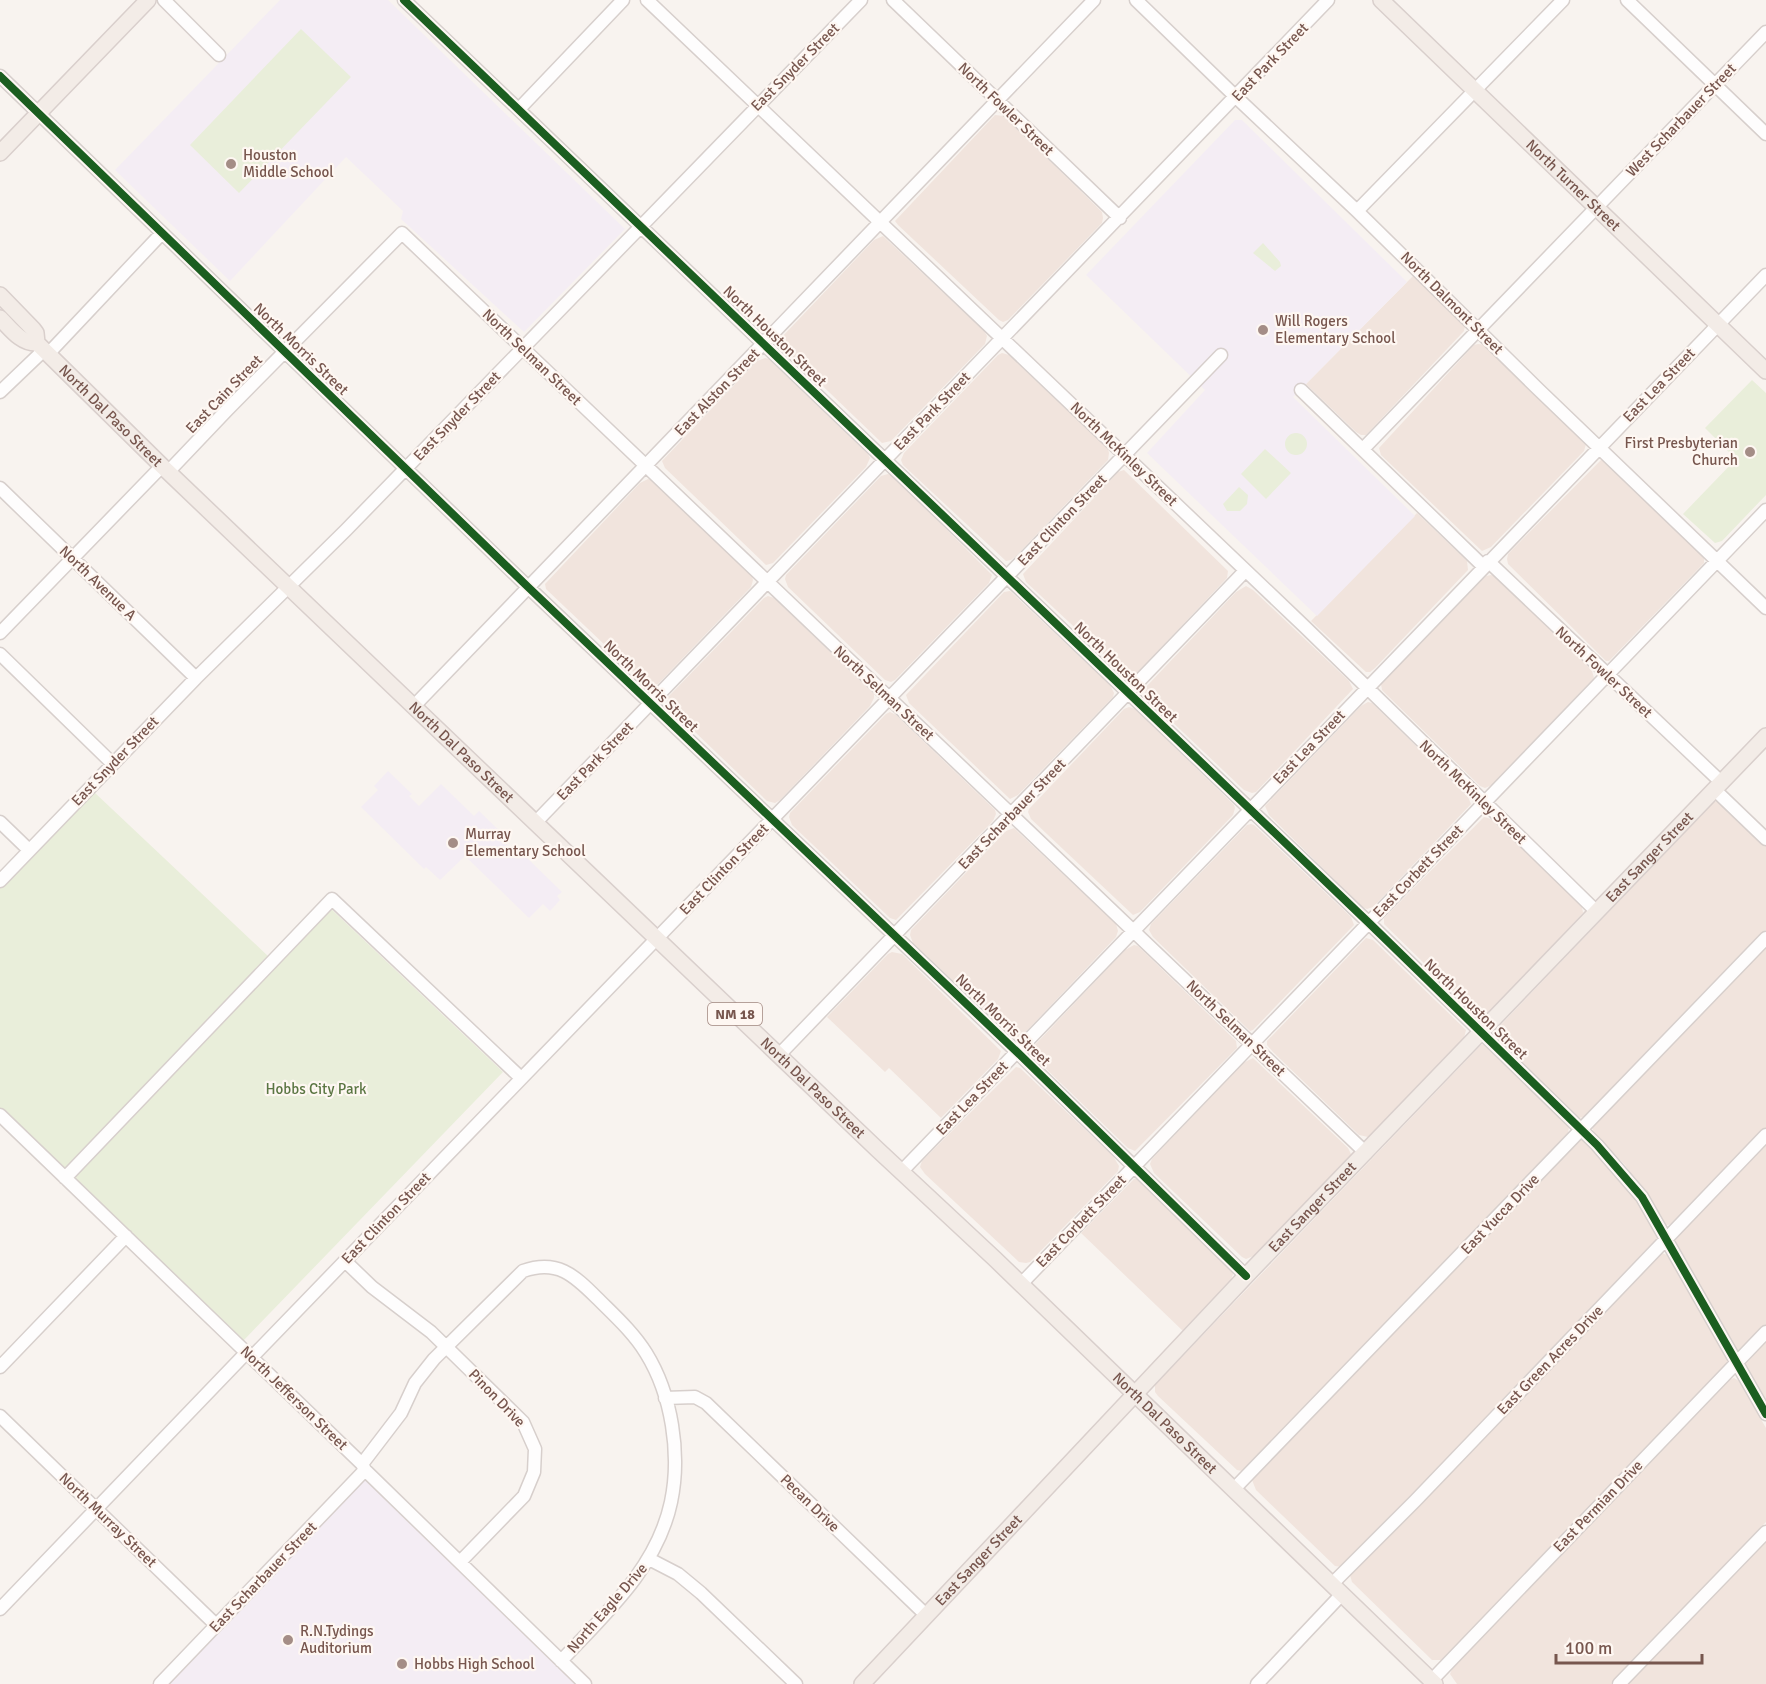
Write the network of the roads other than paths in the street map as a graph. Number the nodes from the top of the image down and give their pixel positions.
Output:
1 (148, 0) edge
2 (164, 0) edge
3 (404, 0) edge
4 (623, 0) edge
5 (647, 0) edge
6 (861, 0) edge
7 (893, 0) edge
8 (1094, 0) edge
9 (1136, 0) edge
10 (1328, 0) edge
11 (1381, 0) edge
12 (1563, 0) edge
13 (1627, 0) edge
14 (1766, 32) edge
15 (219, 55) dead end
16 (0, 76) edge
17 (1715, 85) junction
18 (1474, 90) junction
19 (1236, 98) junction
20 (998, 101) junction
21 (757, 106) junction
22 (519, 109) junction
23 (38, 113) junction
24 (1766, 134) edge
25 (0, 153) edge
26 (1596, 207) junction
27 (1357, 211) junction
28 (1120, 218) junction
29 (881, 221) junction
30 (641, 227) junction
31 (162, 233) junction
32 (402, 233) joint
33 (1766, 274) edge
34 (0, 295) edge
35 (0, 318) edge
36 (1718, 324) junction
37 (1479, 329) junction
38 (1003, 338) junction
39 (764, 344) junction
40 (522, 348) junction
41 (43, 349) junction
42 (284, 352) junction
43 (1221, 355) dead end
44 (1766, 371) edge
45 (1300, 390) dead end
46 (0, 393) edge
47 (1599, 447) junction
48 (1363, 450) junction
49 (1125, 455) junction
50 (885, 460) junction
51 (645, 466) junction
52 (165, 469) junction
53 (406, 469) junction
54 (0, 488) edge
55 (1766, 510) edge
56 (71, 558) junction
57 (1717, 561) junction
58 (1486, 564) junction
59 (1245, 571) junction
60 (1008, 577) junction
61 (767, 582) junction
62 (289, 586) junction
63 (528, 587) junction
64 (1766, 608) edge
65 (0, 633) edge
66 (0, 654) edge
67 (1607, 675) junction
68 (196, 678) junction
69 (1366, 688) junction
70 (1129, 693) junction
71 (891, 698) junction
72 (650, 704) junction
73 (414, 706) junction
74 (1766, 736) edge
75 (113, 764) junction
76 (1718, 786) junction
77 (1484, 802) junction
78 (1249, 809) junction
79 (1012, 813) junction
80 (772, 819) junction
81 (0, 822) edge
82 (536, 822) junction
83 (1766, 840) edge
84 (29, 850) junction
85 (0, 881) edge
86 (1597, 912) junction
87 (1369, 923) junction
88 (1134, 931) junction
89 (895, 936) junction
90 (657, 938) junction
91 (1766, 938) edge
92 (1481, 1032) junction
93 (1252, 1044) junction
94 (1016, 1051) junction
95 (779, 1055) junction
96 (521, 1078) junction
97 (2, 1120) edge
98 (1581, 1129) junction
99 (1766, 1135) edge
100 (1366, 1153) junction
101 (1134, 1166) junction
102 (901, 1172) junction
103 (65, 1178) junction
104 (126, 1236) junction
105 (1666, 1240) junction
106 (345, 1261) junction
107 (1246, 1276) junction
108 (1021, 1284) junction
109 (1766, 1332) edge
110 (446, 1347) junction
111 (250, 1355) junction
112 (1737, 1363) junction
113 (0, 1367) edge
114 (1134, 1395) junction
115 (665, 1398) junction
116 (1766, 1414) edge
117 (0, 1416) edge
118 (363, 1467) junction
119 (1233, 1490) junction
120 (97, 1509) junction
121 (1766, 1532) edge
122 (649, 1559) junction
123 (460, 1562) junction
124 (1337, 1589) junction
125 (0, 1609) edge
126 (927, 1616) junction
127 (216, 1625) junction
128 (561, 1660) junction
129 (1433, 1682) edge
130 (160, 1684) edge
131 (585, 1684) edge
132 (796, 1684) edge
133 (862, 1684) edge
134 (1257, 1684) edge
135 (1619, 1684) edge

1 - 23 main road
2 - 15 street
3 - 22 street, North Houston Street
4 - 22 street
5 - 21 street, North McKinley Street
6 - 21 street, East Snyder Street
7 - 20 street, North Fowler Street
8 - 20 street, East Alston Street
9 - 19 street, North Dalmont Street
10 - 19 street, East Park Street
11 - 18 main road, North Turner Street
12 - 18 street
13 - 17 street
14 - 17 street, West Scharbauer Street
16 - 23 street, North Morris Street
17 - 24 street
17 - 26 street, West Scharbauer Street
18 - 26 main road, North Turner Street
18 - 27 street
19 - 27 street, North Dalmont Street
19 - 28 street, East Park Street
20 - 28 street, North Fowler Street
20 - 29 street, East Alston Street
21 - 29 street, North McKinley Street
21 - 30 street, East Snyder Street
22 - 30 street, North Houston Street
23 - 25 main road
23 - 31 street, North Morris Street
26 - 36 main road, North Turner Street
26 - 37 street
27 - 37 street, North Dalmont Street
28 - 38 street, East Park Street
29 - 38 street, North McKinley Street
29 - 39 street, East Alston Street
30 - 39 street, North Houston Street
30 - 40 street, East Snyder Street
31 - 41 street
31 - 42 street, North Morris Street
32 - 40 street, North Selman Street
32 - 42 street, East Cain Street
33 - 36 street, East Lea Street
34 - 41 main road, North Dal Paso Street
35 - 41 main road, North Dal Paso Street / NM 18
36 - 44 main road, North Turner Street
36 - 47 street, East Lea Street
37 - 47 street, North Dalmont Street
37 - 48 street
38 - 49 street, North McKinley Street
38 - 50 street, East Park Street
39 - 50 street, North Houston Street
39 - 51 street, East Alston Street
40 - 51 street, North Selman Street
40 - 53 street, East Snyder Street
41 - 46 street
41 - 52 main road, North Dal Paso Street / NM 18
42 - 52 street, East Cain Street
42 - 53 street, North Morris Street
43 - 49 street, East Clinton Street
45 - 48 street, North Fowler Street
47 - 57 street, North Dalmont Street
47 - 58 street, East Lea Street
48 - 58 street, North Fowler Street
49 - 59 street, North McKinley Street
49 - 60 street, East Clinton Street
50 - 60 street, North Houston Street
50 - 61 street, East Park Street
51 - 61 street, North Selman Street
51 - 63 street, East Alston Street
52 - 56 street, East Cain Street
52 - 62 main road, North Dal Paso Street / NM 18
53 - 62 street, East Snyder Street
53 - 63 street, North Morris Street
54 - 56 street, North Avenue A
55 - 57 street, East Corbett Street
56 - 65 street, East Cain Street
56 - 68 street, North Avenue A
57 - 64 street, North Dalmont Street
57 - 67 street, East Corbett Street
58 - 67 street, North Fowler Street
58 - 69 street, East Lea Street
59 - 69 street, North McKinley Street
59 - 70 street, East Scharbauer Street
60 - 70 street, North Houston Street
60 - 71 street, East Clinton Street
61 - 71 street, North Selman Street
61 - 72 street, East Park Street
62 - 68 street, East Snyder Street
62 - 73 main road, North Dal Paso Street / NM 18
63 - 72 street, North Morris Street
63 - 73 street, East Alston Street
66 - 75 street
67 - 76 street, North Fowler Street
67 - 77 street, East Corbett Street
68 - 75 street, East Snyder Street
69 - 77 street, North McKinley Street
69 - 78 street, East Lea Street
70 - 78 street, North Houston Street
70 - 79 street, East Scharbauer Street
71 - 79 street, North Selman Street
71 - 80 street, East Clinton Street
72 - 80 street, North Morris Street
72 - 82 street, East Park Street
73 - 82 main road, North Dal Paso Street / NM 18
74 - 76 main road, East Sanger Street
75 - 84 street, East Snyder Street
76 - 83 street, North Fowler Street
76 - 86 main road, East Sanger Street
77 - 86 street, North McKinley Street
77 - 87 street, East Corbett Street
78 - 87 street, North Houston Street
78 - 88 street, East Lea Street
79 - 88 street, North Selman Street
79 - 89 street, East Scharbauer Street
80 - 89 street, North Morris Street
80 - 90 street, East Clinton Street
81 - 84 street
82 - 90 main road, North Dal Paso Street / NM 18
84 - 85 street, East Snyder Street
86 - 92 main road, East Sanger Street
87 - 92 street, North Houston Street
87 - 93 street, East Corbett Street
88 - 93 street, North Selman Street
88 - 94 street, East Lea Street
89 - 94 street, North Morris Street
89 - 95 street, East Scharbauer Street
90 - 95 main road, North Dal Paso Street / NM 18
90 - 96 street, East Clinton Street
91 - 98 street, East Yucca Drive
92 - 98 street, North Houston Street
92 - 100 main road, East Sanger Street
93 - 100 street, North Selman Street
93 - 101 street, East Corbett Street
94 - 101 street, North Morris Street
94 - 102 street, East Lea Street
95 - 102 main road, North Dal Paso Street / NM 18
96 - 103 street
96 - 106 street, East Clinton Street
97 - 103 street, North Jefferson Street
98 - 105 street, North Houston Street
98 - 119 street, East Yucca Drive
99 - 105 street, East Green Acres Drive
100 - 107 main road, East Sanger Street
101 - 107 street, North Morris Street
101 - 108 street, East Corbett Street
102 - 108 main road, North Dal Paso Street / NM 18
103 - 104 street, North Jefferson Street
104 - 111 street, North Jefferson Street
104 - 113 street
105 - 112 street, North Houston Street
105 - 124 street, East Green Acres Drive
106 - 110 street, Pinon Drive
106 - 111 street, East Clinton Street
107 - 114 main road, East Sanger Street
108 - 114 main road, North Dal Paso Street / NM 18
109 - 112 street, East Permian Drive
110 - 115 street, North Eagle Drive
110 - 118 street, East Scharbauer Street
110 - 123 street, Pinon Drive
111 - 118 street, North Jefferson Street
111 - 120 street, East Clinton Street
112 - 116 street, North Houston Street
112 - 129 street, East Permian Drive
114 - 119 main road, North Dal Paso Street / NM 18
114 - 126 main road, East Sanger Street
115 - 122 street, North Eagle Drive
115 - 126 street, Pecan Drive
117 - 120 street, North Murray Street
118 - 123 street, North Jefferson Street
118 - 127 street, East Scharbauer Street
119 - 124 main road, North Dal Paso Street / NM 18
120 - 125 street, East Clinton Street
120 - 127 street, North Murray Street
121 - 135 street
122 - 128 street, North Eagle Drive
122 - 132 street
123 - 128 street, North Jefferson Street
124 - 129 main road, North Dal Paso Street / NM 18
124 - 134 street, East Green Acres Drive
126 - 133 main road, East Sanger Street
127 - 130 street, East Scharbauer Street
128 - 131 street, North Jefferson Street

